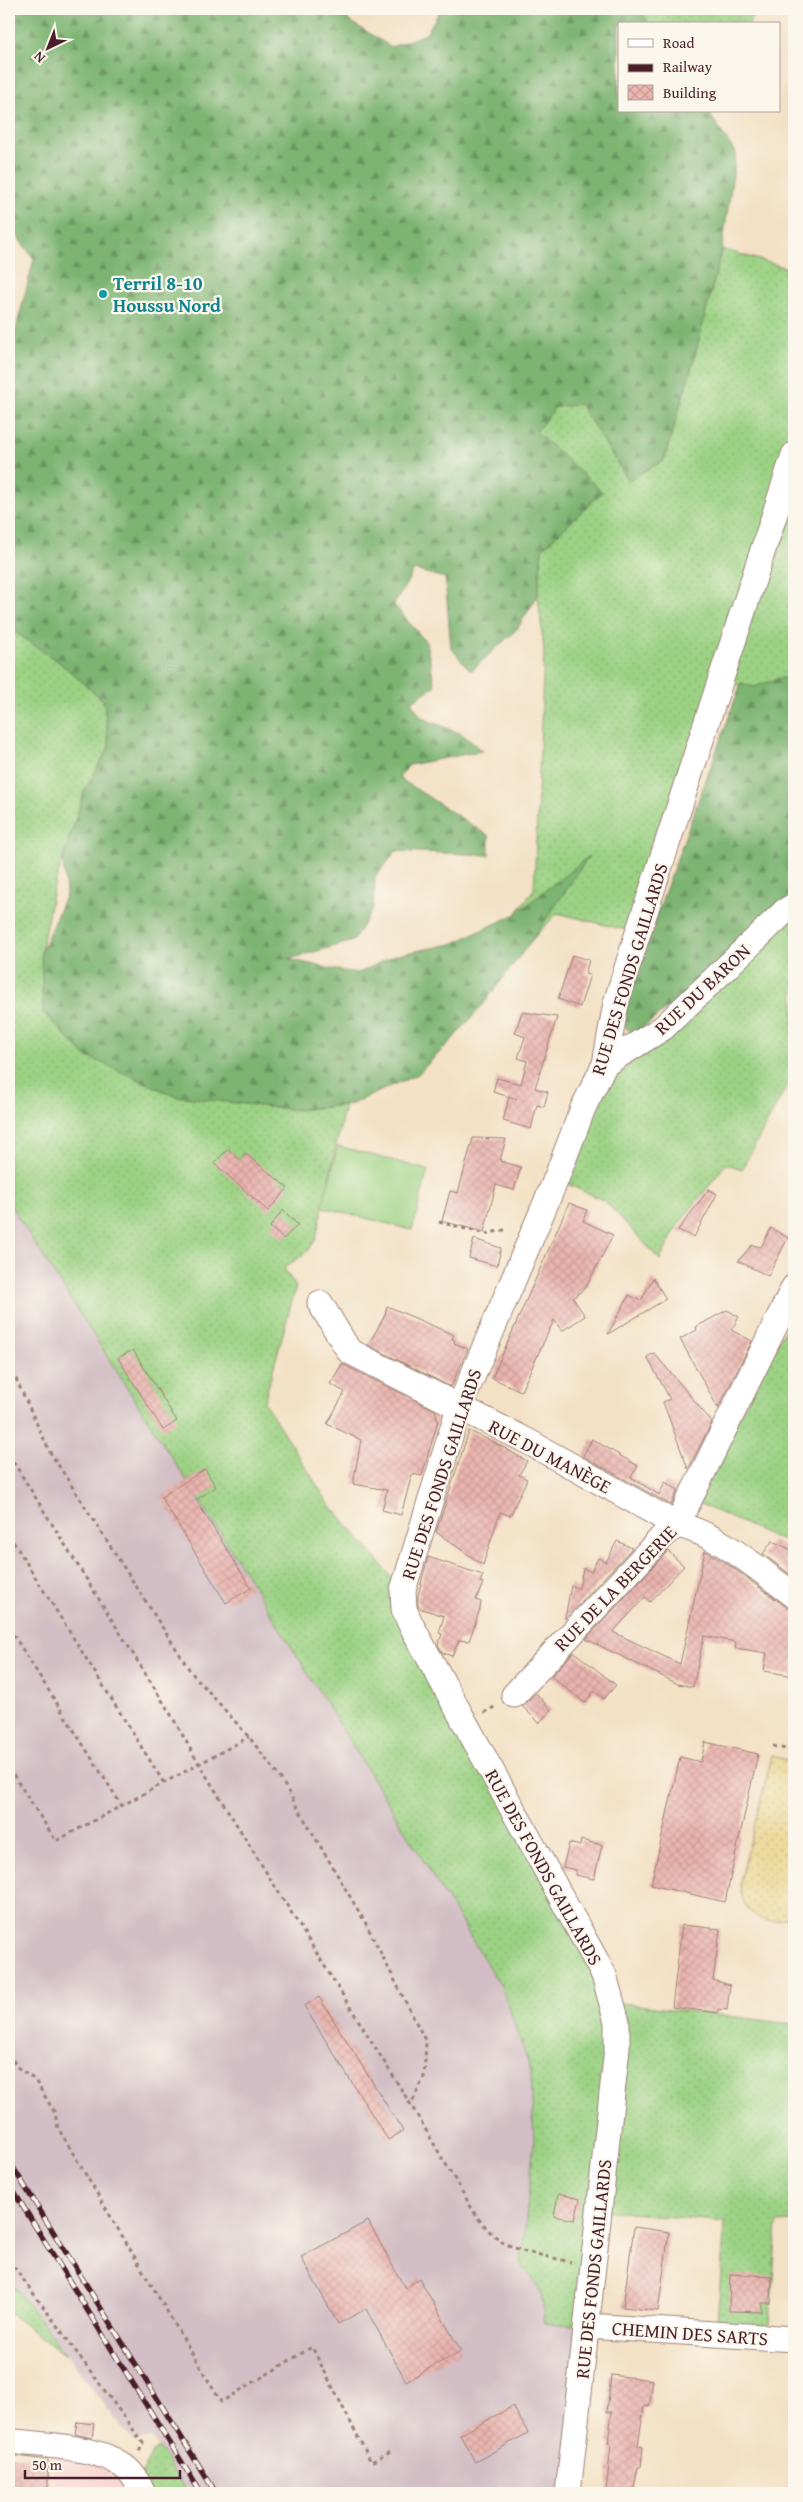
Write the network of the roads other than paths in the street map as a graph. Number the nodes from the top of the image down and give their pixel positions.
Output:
1 (794, 455) edge
2 (794, 906) edge
3 (605, 1064) junction
4 (794, 1287) edge
5 (320, 1303) dead end
6 (459, 1408) junction
7 (677, 1525) junction
8 (794, 1595) edge
9 (514, 1695) road end
10 (587, 2326) junction
11 (794, 2339) edge
12 (9, 2441) edge
13 (137, 2483) edge
14 (568, 2493) edge

1 - 3 street, RUE DES FONDS GAILLARDS
2 - 3 street, RUE DU BARON
3 - 6 street, RUE DES FONDS GAILLARDS
4 - 7 street, RUE DE LA BERGERIE
5 - 6 street, RUE DU MANÈGE
6 - 7 street, RUE DU MANÈGE
6 - 10 street, RUE DES FONDS GAILLARDS
7 - 8 street, RUE DU MANÈGE
7 - 9 street, RUE DE LA BERGERIE
10 - 11 street, CHEMIN DES SARTS
10 - 14 street, RUE DES FONDS GAILLARDS
12 - 13 street

